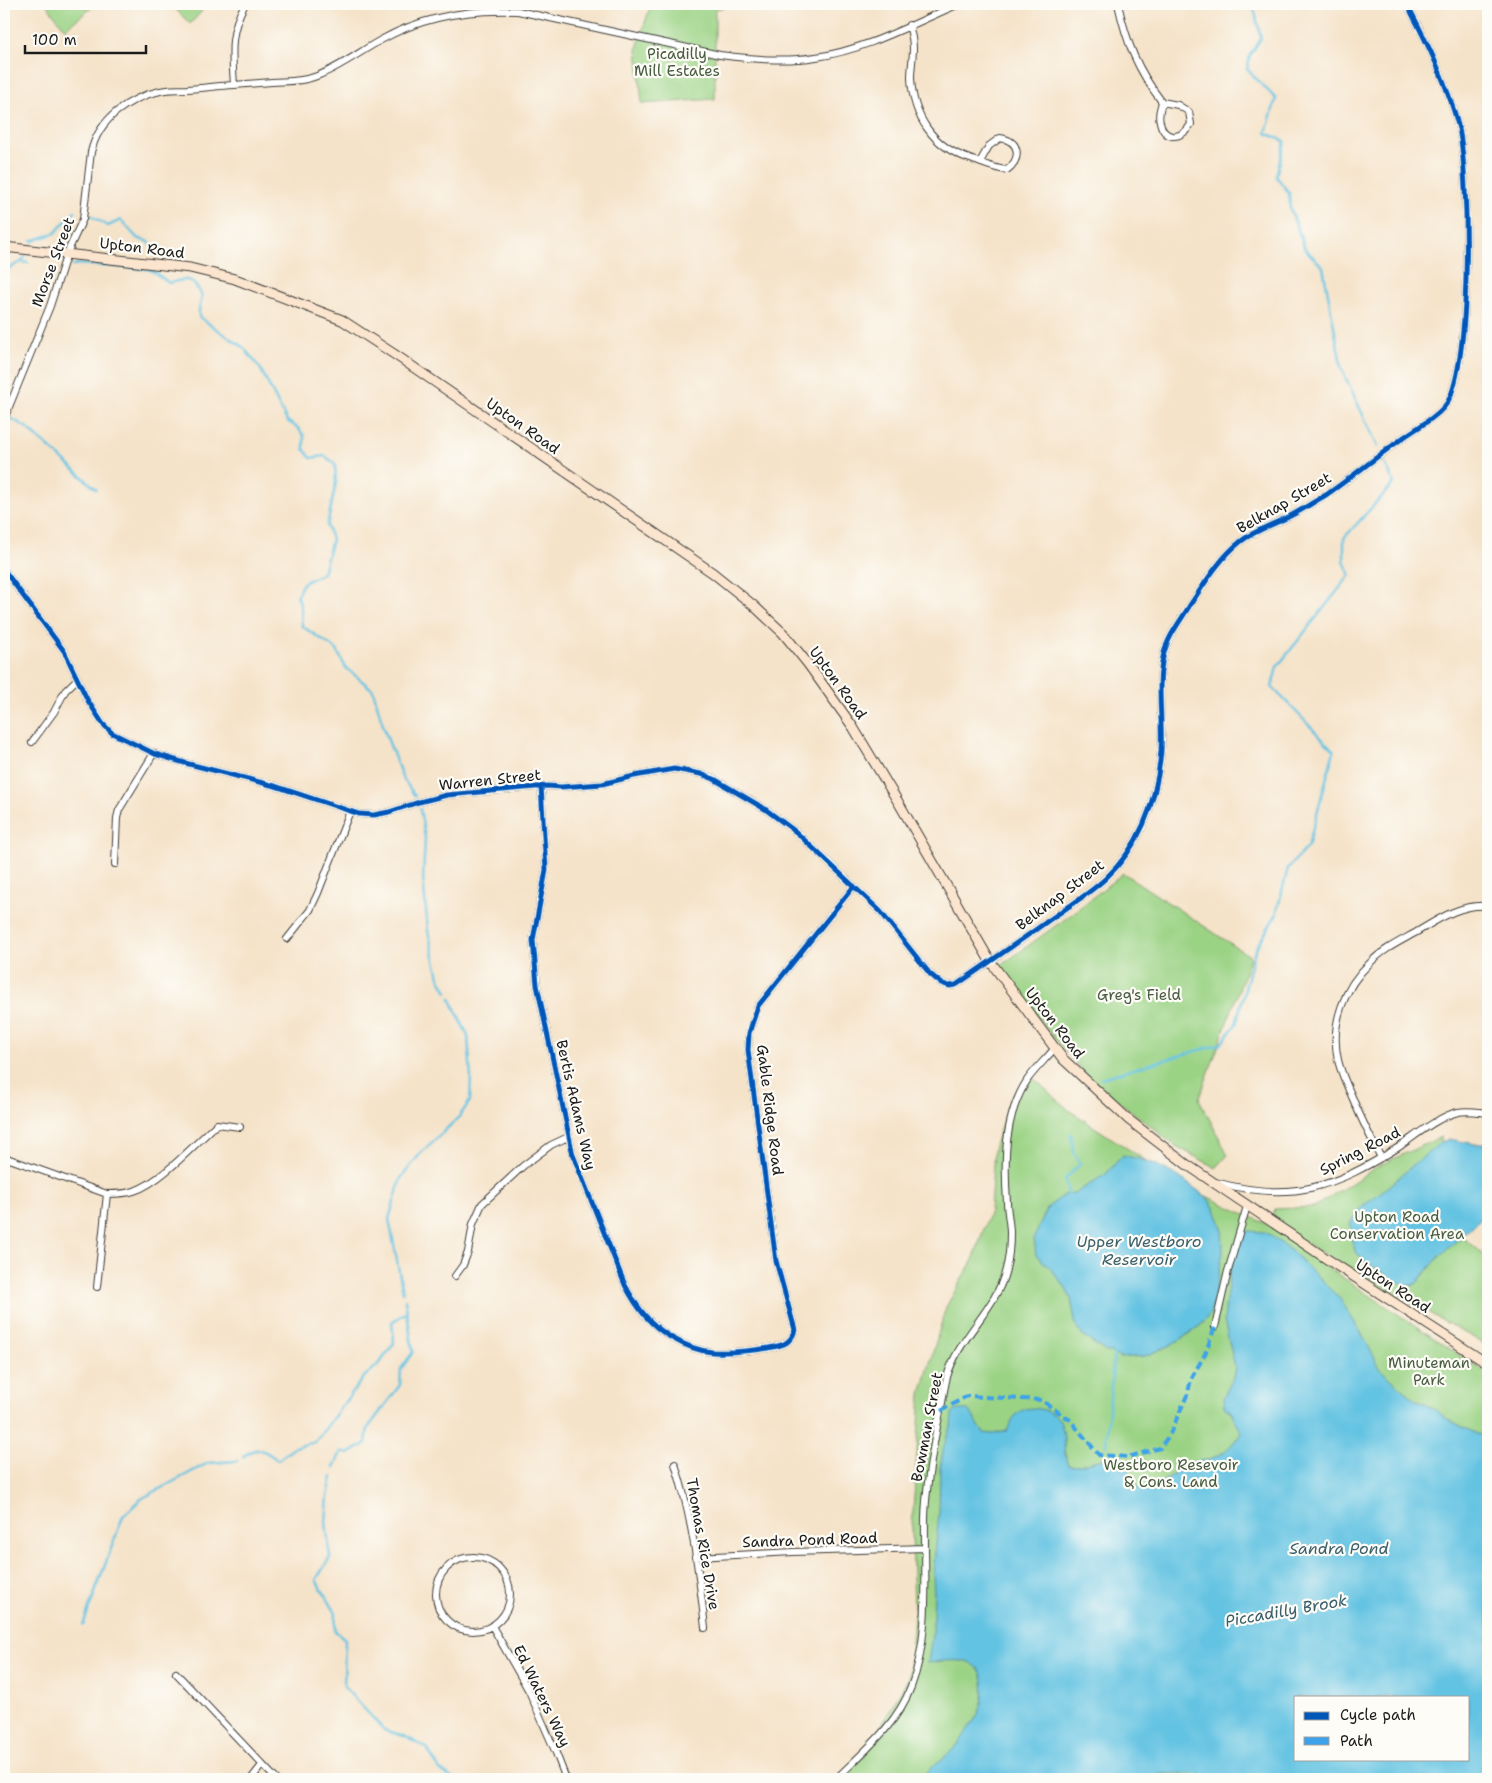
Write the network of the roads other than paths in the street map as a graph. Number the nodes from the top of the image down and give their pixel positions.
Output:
1 (245, 4) edge
2 (959, 4) edge
3 (1118, 4) edge
4 (1407, 4) edge
5 (909, 25) junction
6 (234, 85) junction
7 (1162, 102) junction
8 (980, 162) junction
9 (4, 247) edge
10 (67, 254) junction
11 (4, 419) edge
12 (4, 570) edge
13 (77, 679) junction
14 (32, 742) dead end
15 (154, 753) junction
16 (541, 786) junction
17 (350, 811) junction
18 (115, 864) dead end
19 (854, 886) junction
20 (1488, 906) edge
21 (286, 939) dead end
22 (990, 961) junction
23 (1054, 1049) junction
24 (1488, 1113) edge
25 (240, 1127) dead end
26 (568, 1137) junction
27 (4, 1157) edge
28 (1381, 1158) junction
29 (1208, 1180) junction
30 (107, 1194) junction
31 (1247, 1206) junction
32 (455, 1276) dead end
33 (97, 1287) dead end
34 (1215, 1327) dead end
35 (792, 1338) joint
36 (1488, 1364) edge
37 (675, 1464) dead end
38 (925, 1548) junction
39 (695, 1558) junction
40 (492, 1626) junction
41 (705, 1628) dead end
42 (176, 1673) dead end
43 (262, 1765) junction
44 (251, 1779) edge
45 (276, 1779) edge
46 (566, 1779) edge
47 (836, 1779) edge

1 - 6 street
2 - 5 street, Morse Street
3 - 7 street
4 - 22 street, Belknap Street
5 - 6 street, Morse Street
5 - 8 street
6 - 10 street, Morse Street
7 - 7 street
8 - 8 street
9 - 10 main road, Upton Road
10 - 11 street, Morse Street
10 - 22 main road, Upton Road
12 - 13 street, Warren Street
13 - 14 street
13 - 15 street, Warren Street
15 - 17 street, Warren Street
15 - 18 street
16 - 17 street, Warren Street
16 - 19 street, Warren Street
16 - 26 street, Bertis Adams Way
17 - 21 street
19 - 22 street, Warren Street
19 - 35 street, Gable Ridge Road
20 - 28 street
22 - 23 main road, Upton Road
23 - 29 main road, Upton Road
23 - 38 street, Bowman Street
24 - 28 street, Spring Road
25 - 30 street
26 - 32 street
26 - 35 street, Bertis Adams Way
27 - 30 street
28 - 29 street, Spring Road
29 - 31 main road, Upton Road
30 - 33 street
31 - 34 street
31 - 36 main road, Upton Road
37 - 39 street, Thomas Rice Drive
38 - 39 street, Sandra Pond Road
38 - 47 street, Bowman Street
39 - 41 street, Thomas Rice Drive
40 - 40 street
40 - 46 street, Ed Waters Way
42 - 43 street
43 - 44 street
43 - 45 street

